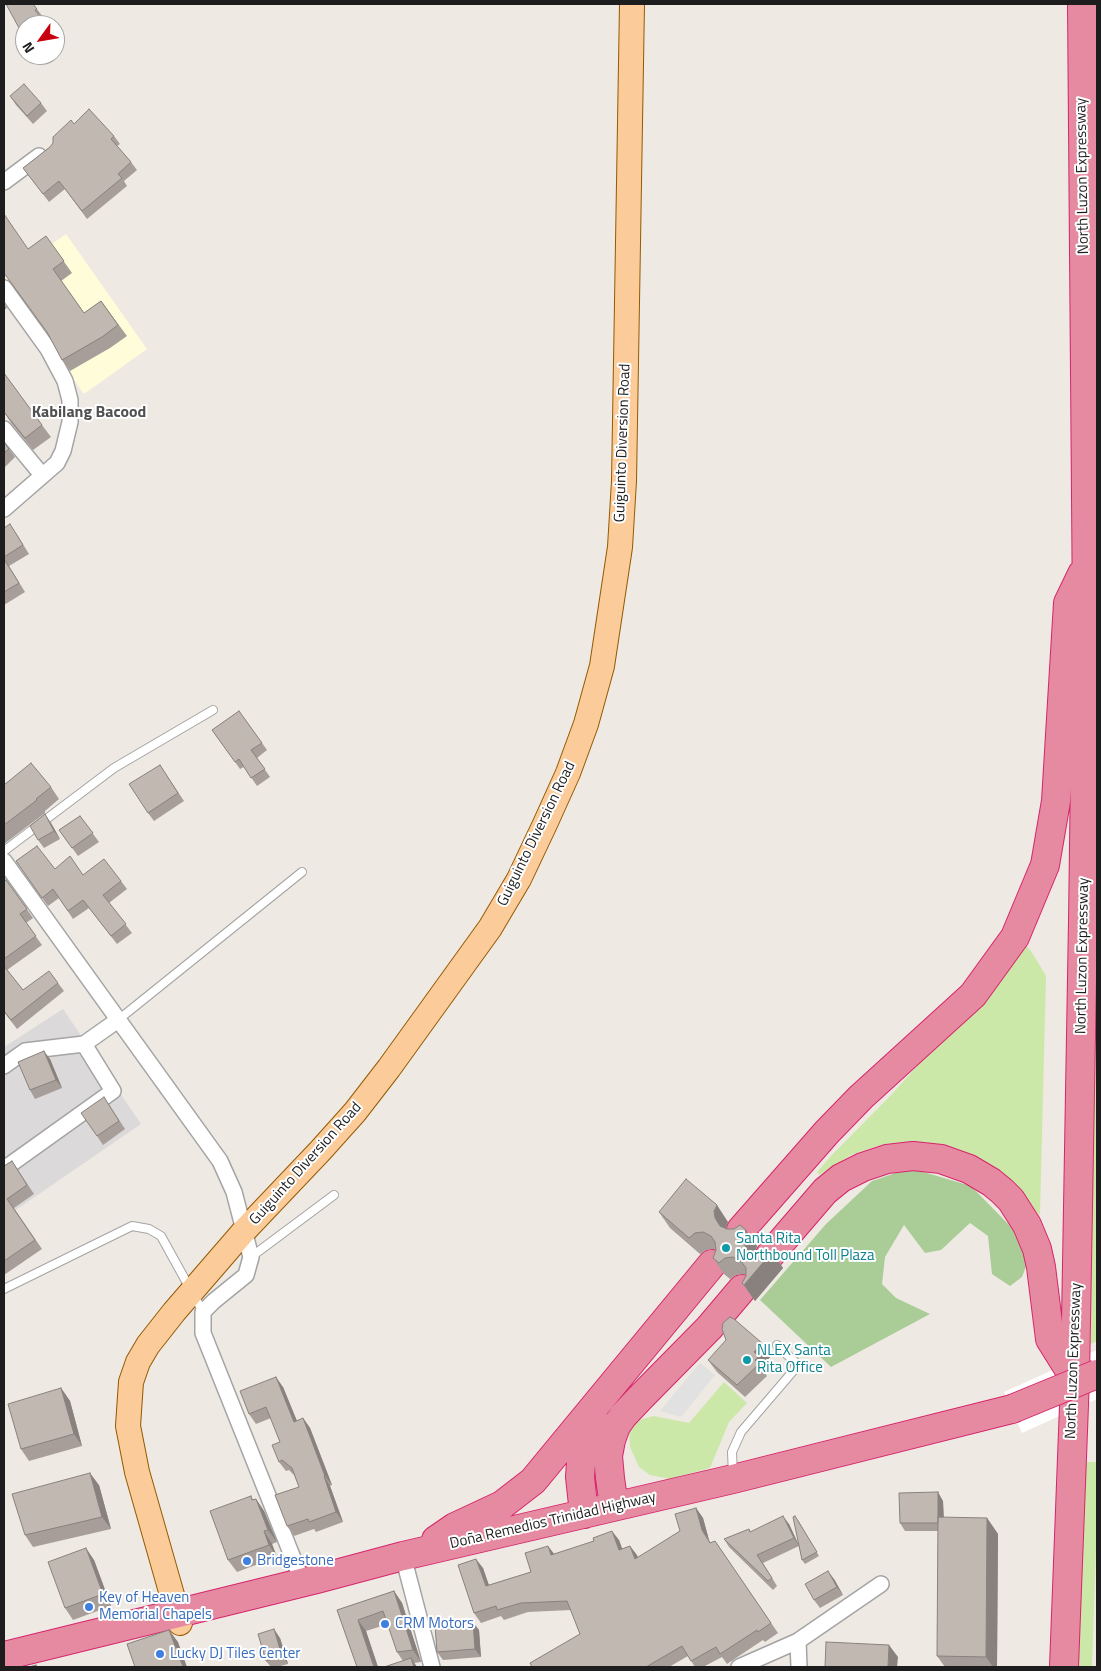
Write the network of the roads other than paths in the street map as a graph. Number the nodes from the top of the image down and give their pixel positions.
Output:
1 (632, 4) edge
2 (1082, 4) edge
3 (50, 148) edge
4 (4, 182) edge
5 (4, 288) edge
6 (4, 429) edge
7 (42, 475) junction
8 (4, 509) edge
9 (1088, 564) junction
10 (213, 710) dead end
11 (4, 851) edge
12 (4, 861) edge
13 (302, 872) dead end
14 (118, 1020) junction
15 (84, 1044) junction
16 (4, 1066) edge
17 (4, 1169) edge
18 (334, 1195) dead end
19 (741, 1230) edge
20 (244, 1231) junction
21 (770, 1254) edge
22 (251, 1257) junction
23 (712, 1264) edge
24 (4, 1289) edge
25 (742, 1289) edge
26 (203, 1312) junction
27 (777, 1345) dead end
28 (1086, 1376) edge
29 (595, 1407) junction
30 (733, 1479) junction
31 (614, 1506) junction
32 (584, 1514) junction
33 (410, 1555) junction
34 (303, 1583) junction
35 (881, 1584) dead end
36 (180, 1623) dead end
37 (798, 1641) junction
38 (11, 1659) edge
39 (432, 1667) edge
40 (739, 1667) edge
41 (799, 1667) edge
42 (1064, 1667) edge

1 - 20 main road, Guiguinto Diversion Road
2 - 9 highway, North Luzon Expressway
3 - 4 street
5 - 7 street
6 - 7 street
7 - 8 street
9 - 19 highway
9 - 28 highway, North Luzon Expressway
10 - 11 lane
12 - 14 street
13 - 14 lane
14 - 15 street
14 - 20 street
15 - 16 street
15 - 17 street
18 - 22 lane
20 - 22 street
20 - 36 main road, Guiguinto Diversion Road
21 - 28 highway
22 - 26 street
23 - 29 highway
24 - 26 lane
25 - 31 highway
26 - 34 street
27 - 30 lane
28 - 30 highway, Doña Remedios Trinidad Highway, bridge
28 - 42 highway, North Luzon Expressway
29 - 32 highway
29 - 33 highway
30 - 31 highway, Doña Remedios Trinidad Highway
31 - 32 highway, Doña Remedios Trinidad Highway
32 - 33 highway, Doña Remedios Trinidad Highway
33 - 34 highway, Doña Remedios Trinidad Highway
33 - 39 street
34 - 38 highway, Doña Remedios Trinidad Highway
35 - 37 street
37 - 40 street
37 - 41 street

